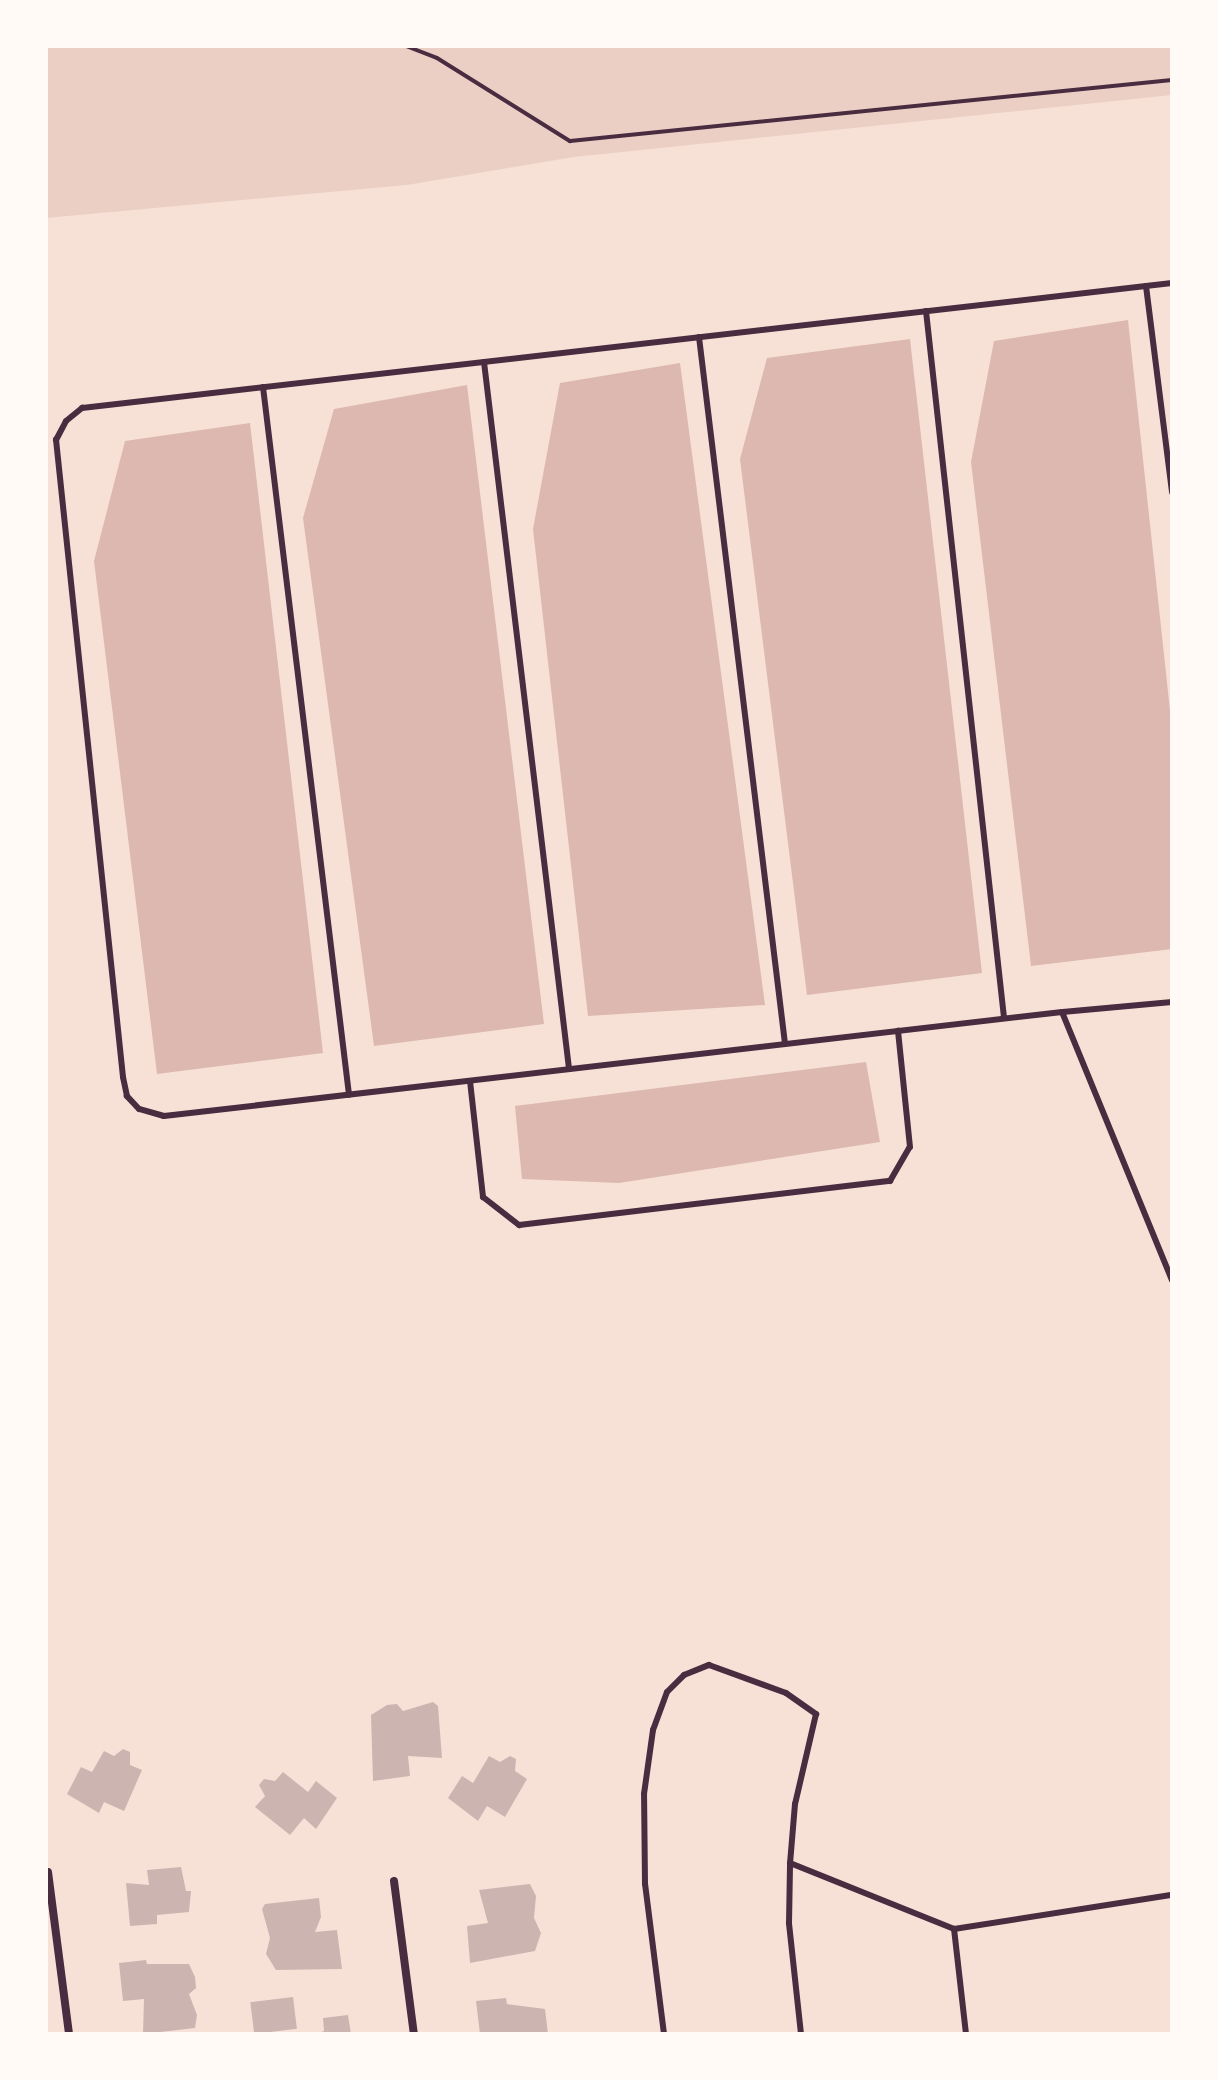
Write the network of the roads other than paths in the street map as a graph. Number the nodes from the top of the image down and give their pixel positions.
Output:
1 (1172, 283) edge
2 (1146, 286) junction
3 (926, 311) junction
4 (699, 337) junction
5 (484, 362) junction
6 (263, 387) junction
7 (1172, 492) edge
8 (1172, 1002) edge
9 (1062, 1012) junction
10 (1004, 1018) junction
11 (898, 1031) junction
12 (785, 1044) junction
13 (569, 1069) junction
14 (470, 1081) junction
15 (349, 1095) junction
16 (1172, 1280) edge
17 (790, 1863) junction
18 (48, 1872) dead end
19 (394, 1881) dead end
20 (1172, 1895) edge
21 (954, 1929) junction
22 (69, 2034) edge
23 (414, 2034) edge
24 (664, 2034) edge
25 (801, 2034) edge
26 (966, 2034) edge

1 - 2 lane
2 - 3 lane
2 - 7 lane
3 - 4 lane
3 - 10 lane
4 - 5 lane
4 - 12 lane
5 - 6 lane
5 - 13 lane
6 - 15 lane
6 - 15 lane
8 - 9 lane
9 - 10 lane
9 - 16 lane
10 - 11 lane
11 - 12 lane
11 - 14 lane
12 - 13 lane
13 - 14 lane
14 - 15 lane
17 - 21 lane
17 - 24 lane
17 - 25 lane
18 - 22 street
19 - 23 street
20 - 21 lane
21 - 26 lane

